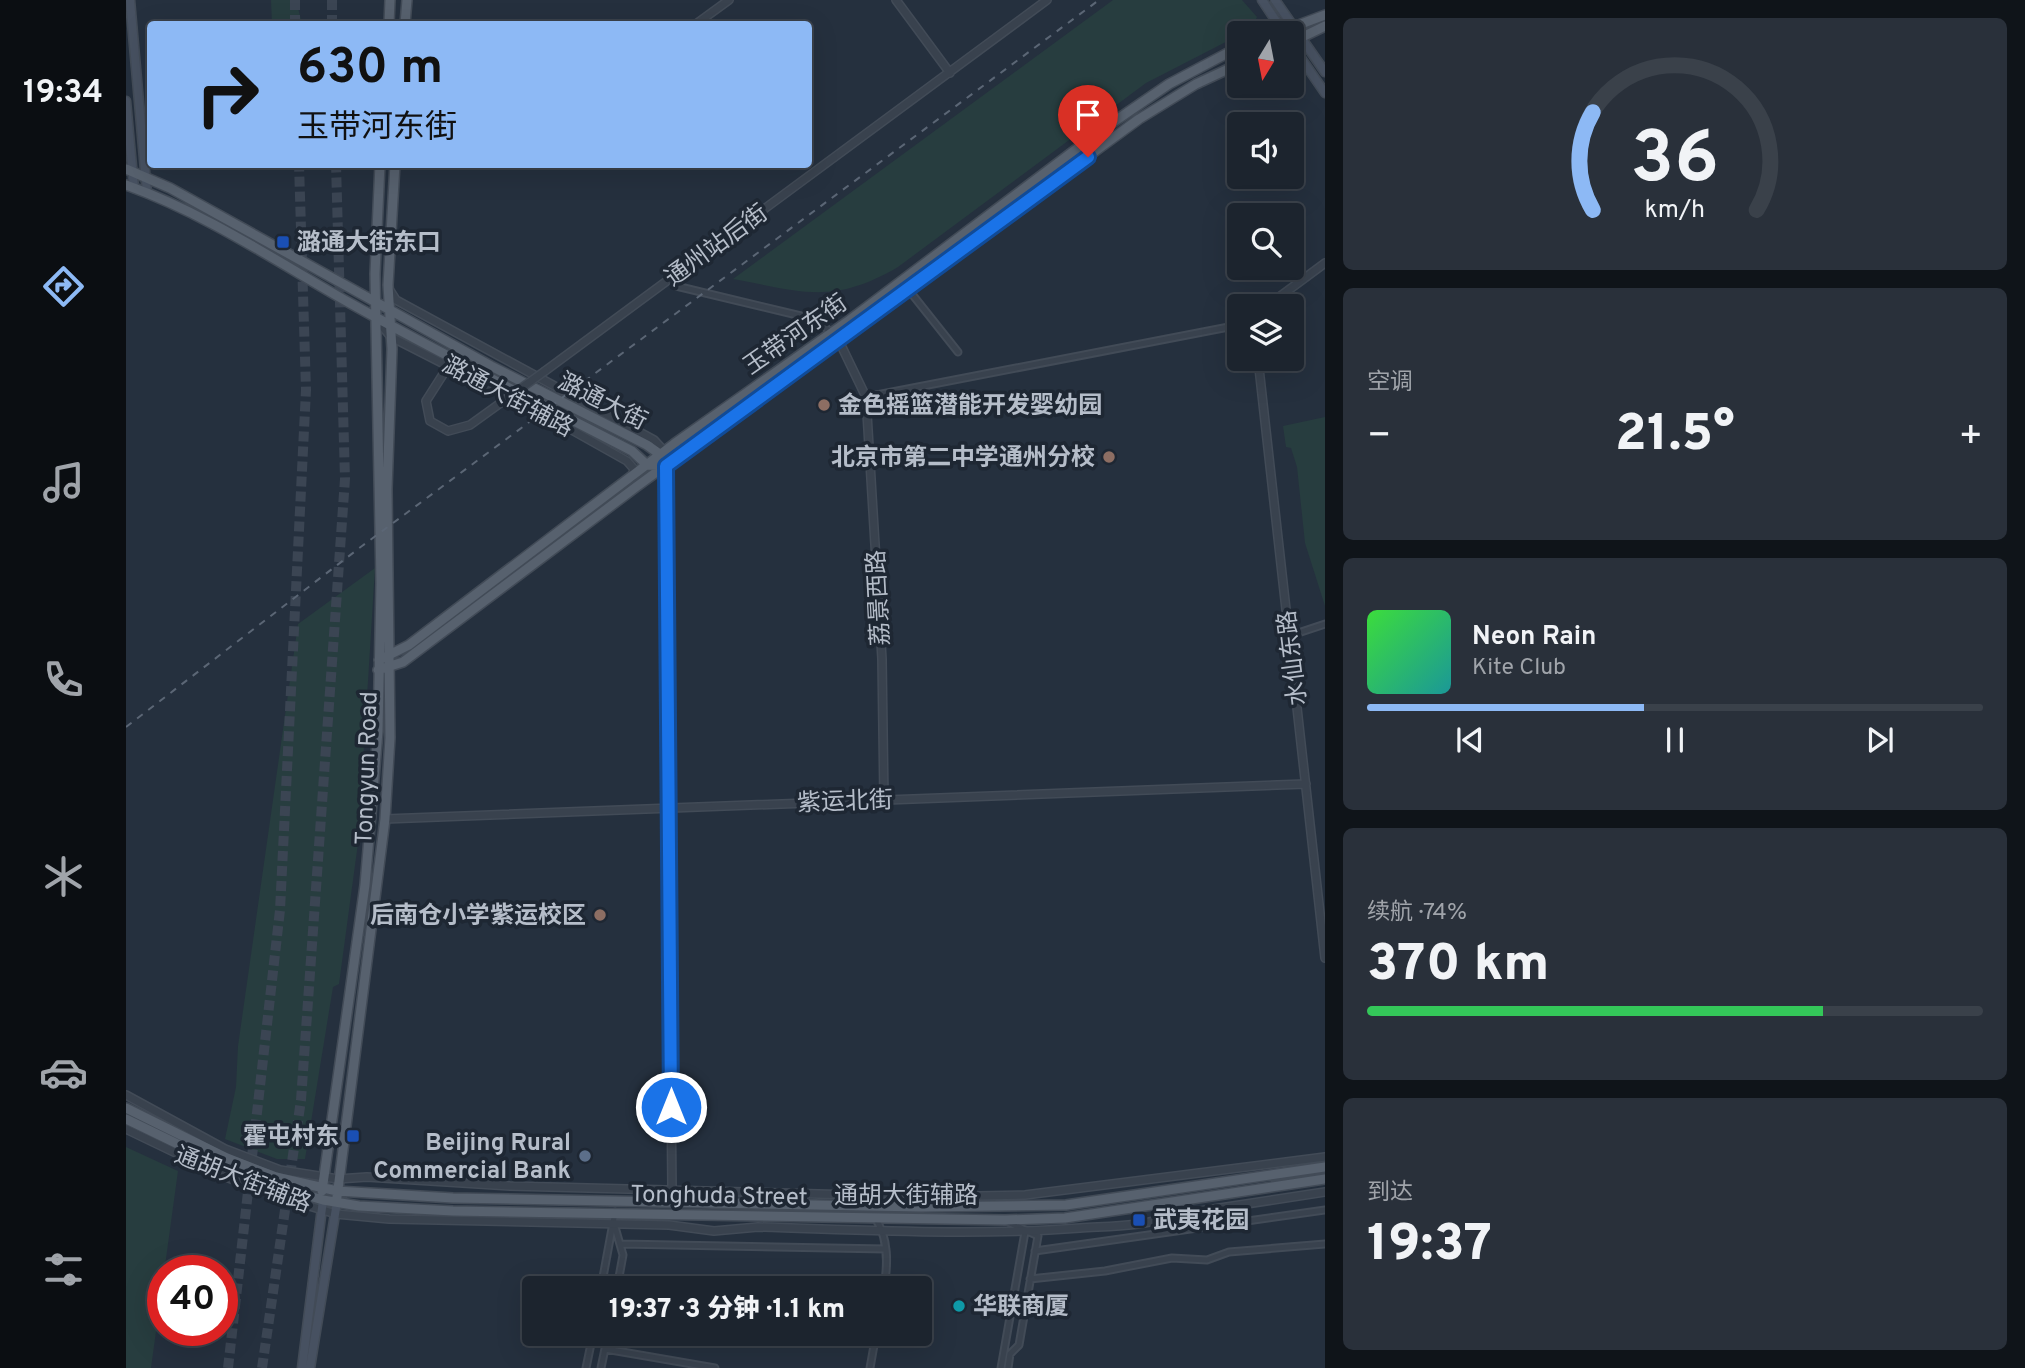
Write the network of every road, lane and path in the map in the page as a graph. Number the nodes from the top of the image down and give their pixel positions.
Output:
1 (130, 0) edge
2 (390, 0) edge
3 (407, 0) edge
4 (729, 0) edge
5 (896, 0) edge
6 (1047, 0) edge
7 (1262, 0) edge
8 (1275, 0) edge
9 (1325, 15) edge
10 (389, 21) edge
11 (405, 21) edge
12 (700, 21) edge
13 (1274, 21) edge
14 (1291, 21) edge
15 (1304, 23) edge
16 (1325, 26) edge
17 (1304, 36) edge
18 (1304, 50) edge
19 (1227, 53) edge
20 (1304, 57) edge
21 (1227, 70) edge
22 (1325, 72) edge
23 (950, 73) junction
24 (1325, 93) edge
25 (126, 101) edge
26 (380, 168) edge
27 (395, 168) edge
28 (129, 171) edge
29 (146, 178) junction
30 (130, 186) edge
31 (147, 193) junction
32 (1325, 263) edge
33 (388, 285) junction
34 (676, 286) dead end
35 (908, 289) junction
36 (1283, 294) edge
37 (376, 302) junction
38 (389, 308) junction
39 (376, 317) junction
40 (390, 325) junction
41 (1227, 327) edge
42 (831, 333) junction
43 (391, 337) junction
44 (839, 341) junction
45 (958, 352) dead end
46 (449, 365) junction
47 (1259, 371) edge
48 (866, 397) junction
49 (663, 454) junction
50 (647, 465) junction
51 (666, 466) junction
52 (632, 478) junction
53 (1325, 624) edge
54 (1289, 636) junction
55 (390, 656) junction
56 (378, 665) junction
57 (390, 667) junction
58 (1306, 784) junction
59 (884, 800) junction
60 (670, 808) junction
61 (385, 819) junction
62 (1325, 958) edge
63 (126, 1094) edge
64 (126, 1108) edge
65 (126, 1119) edge
66 (126, 1129) edge
67 (1325, 1157) edge
68 (1325, 1167) edge
69 (322, 1177) junction
70 (338, 1179) junction
71 (1325, 1179) edge
72 (322, 1188) junction
73 (672, 1188) junction
74 (337, 1191) junction
75 (1325, 1192) edge
76 (337, 1202) junction
77 (322, 1205) junction
78 (1325, 1210) edge
79 (615, 1212) junction
80 (336, 1214) junction
81 (875, 1218) junction
82 (1050, 1219) junction
83 (1005, 1220) junction
84 (614, 1225) junction
85 (884, 1230) junction
86 (1026, 1232) junction
87 (1040, 1233) junction
88 (621, 1244) junction
89 (1325, 1244) edge
90 (886, 1249) junction
91 (1035, 1251) junction
92 (603, 1276) edge
93 (619, 1276) edge
94 (886, 1276) edge
95 (1031, 1279) junction
96 (591, 1346) edge
97 (606, 1346) edge
98 (874, 1346) edge
99 (605, 1349) junction
100 (306, 1365) edge
101 (586, 1368) edge
102 (601, 1368) edge
103 (715, 1368) edge
104 (870, 1368) edge
105 (1000, 1368) edge
106 (1008, 1368) edge

1 - 29 main road
2 - 10 main road
3 - 11 main road
4 - 12 street
5 - 23 street
6 - 23 street, 通州站后街
7 - 13 main road
8 - 14 main road
9 - 15 main road
16 - 17 main road
18 - 22 main road
19 - 42 main road, 玉带河东街
20 - 24 main road
21 - 35 main road, 玉带河东街
23 - 46 street, 通州站后街, bridge
25 - 28 main road
26 - 37 main road, Tongyun Road
27 - 33 main road, Tongyun Road
28 - 29 main road, 潞通大街
28 - 30 main road
29 - 31 main road
29 - 37 main road, 潞通大街
30 - 31 main road, 潞通大街
31 - 39 main road, 潞通大街
32 - 36 street
33 - 38 main road, Tongyun Road
33 - 49 street, 潞通大街辅路
34 - 42 street
35 - 44 main road, 玉带河东街
35 - 45 street
37 - 38 main road, 潞通大街
37 - 39 main road, Tongyun Road
38 - 40 main road, Tongyun Road
38 - 49 main road, 潞通大街
39 - 40 main road, 潞通大街
39 - 43 street, 潞通大街辅路
39 - 56 main road, Tongyun Road
40 - 43 main road, Tongyun Road
40 - 50 main road, 潞通大街
41 - 48 street
42 - 44 street
42 - 49 main road, 玉带河东街
43 - 46 street, 潞通大街辅路
43 - 55 main road, Tongyun Road
44 - 48 street, 荔景西路
44 - 51 main road, 玉带河东街
46 - 52 street, 潞通大街辅路
47 - 54 street, 水仙东路
48 - 59 street, 荔景西路
49 - 50 main road, 玉带河东街
49 - 51 main road, 潞通大街
50 - 51 main road, 潞通大街
50 - 52 main road, 玉带河东街
51 - 57 main road, 玉带河东街
51 - 60 street
52 - 55 main road, 玉带河东街
53 - 54 street
54 - 58 street, 水仙东路
55 - 56 main road, 玉带河东街
55 - 57 main road, Tongyun Road
56 - 57 main road, 玉带河东街
56 - 69 main road, Tongyun Road
57 - 61 main road, Tongyun Road
58 - 59 street, 紫运北街
58 - 62 street, 水仙东路
59 - 60 street, 紫运北街
60 - 61 street, 紫运北街
60 - 73 street
61 - 70 main road, Tongyun Road
63 - 69 street, 通胡大街辅路
64 - 72 main road, Tonghuda Street
65 - 77 main road, Tonghuda Street
66 - 77 street, 通胡大街辅路
67 - 73 street, 通胡大街辅路
68 - 74 main road, Tonghuda Street
69 - 70 street, 通胡大街辅路
69 - 72 main road, Tongyun Road
70 - 73 street, 通胡大街辅路
70 - 74 main road, Tongyun Road
71 - 82 main road, Tonghuda Street
72 - 74 main road, Tonghuda Street
72 - 77 main road, Tongyun Road
74 - 76 main road, Tongyun Road
75 - 87 street, 通胡大街辅路
76 - 77 main road, Tonghuda Street
76 - 79 main road, Tonghuda Street
76 - 80 main road, Tongyun Road
77 - 80 street, 通胡大街辅路
77 - 100 main road, Tongyun Road
78 - 91 street
79 - 81 main road, Tonghuda Street
79 - 84 street
80 - 84 street, 通胡大街辅路
80 - 100 main road, Tongyun Road
81 - 83 main road, Tonghuda Street
81 - 85 street
82 - 83 main road, Tonghuda Street
82 - 87 street
83 - 86 street
84 - 85 street, 通胡大街辅路
84 - 88 street
84 - 92 street
85 - 86 street, 通胡大街辅路
85 - 90 street
86 - 87 street, 通胡大街辅路
86 - 105 street
87 - 91 street
88 - 90 street
88 - 93 street
89 - 95 street
90 - 94 street
91 - 95 street
95 - 106 street
96 - 101 street
97 - 99 street
98 - 104 street
99 - 102 street
99 - 103 street

